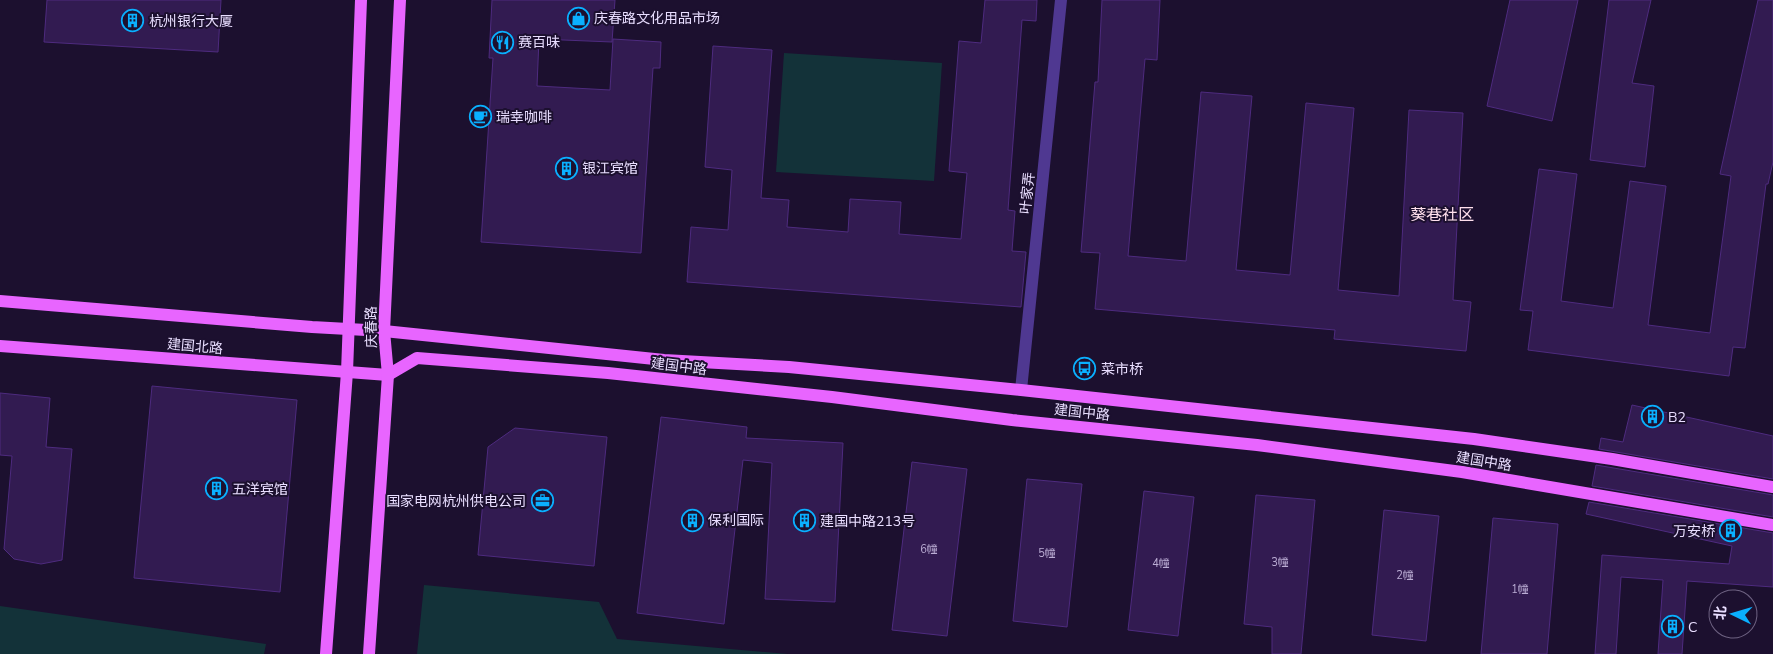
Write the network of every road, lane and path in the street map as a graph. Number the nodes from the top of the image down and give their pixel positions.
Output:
1 (361, 0) edge
2 (400, 0) edge
3 (1061, 0) edge
4 (0, 301) edge
5 (349, 330) junction
6 (384, 331) junction
7 (0, 346) edge
8 (347, 372) junction
9 (388, 375) junction
10 (1021, 390) junction
11 (1773, 487) edge
12 (1773, 526) edge
13 (326, 654) edge
14 (369, 654) edge

1 - 5 main road, 庆春路
2 - 6 main road, 庆春路
3 - 10 street, 叶家弄
4 - 5 main road, 建国北路
5 - 6 main road, 建国北路
5 - 8 main road, 庆春路
6 - 9 main road, 庆春路
6 - 10 main road, 建国中路
7 - 8 main road, 建国北路
8 - 9 main road, 建国北路
8 - 13 main road, 庆春路
9 - 12 main road, 建国中路
9 - 14 main road, 庆春路
10 - 11 main road, 建国中路

